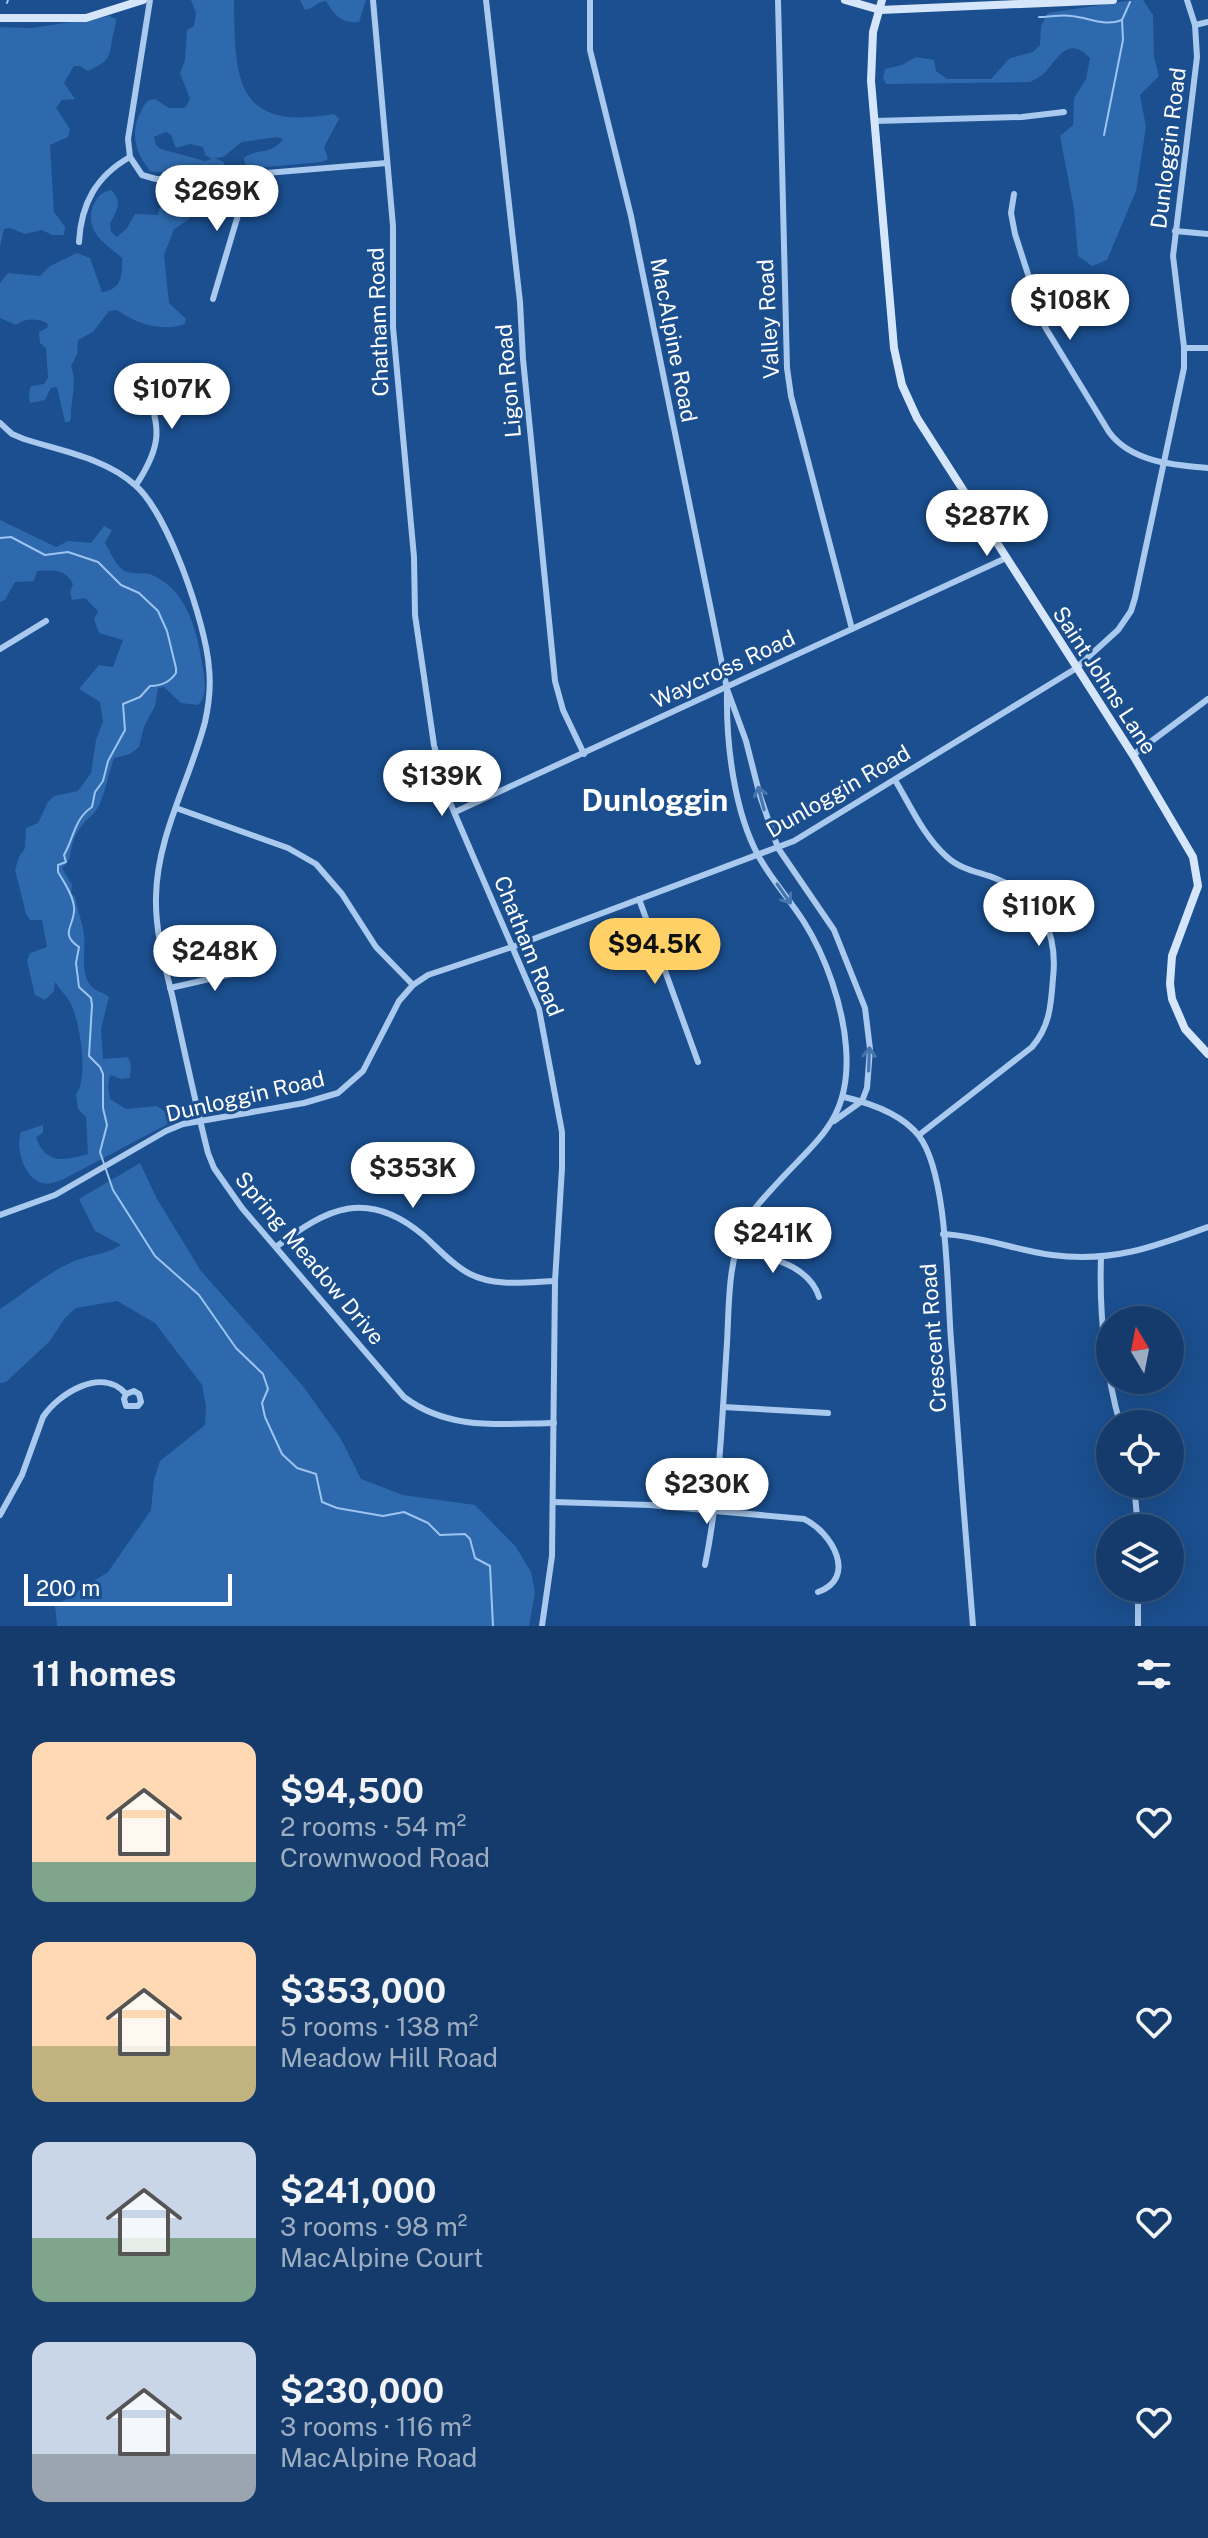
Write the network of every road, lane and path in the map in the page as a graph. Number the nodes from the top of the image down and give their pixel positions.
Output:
1 (143, 0) edge
2 (150, 0) edge
3 (373, 0) edge
4 (486, 0) edge
5 (590, 0) edge
6 (778, 0) edge
7 (845, 0) edge
8 (882, 0) edge
9 (1113, 0) edge
10 (1187, 0) edge
11 (880, 10) junction
12 (0, 18) edge
13 (1208, 22) edge
14 (1195, 25) junction
15 (1064, 112) dead end
16 (875, 121) junction
17 (130, 157) junction
18 (387, 163) junction
19 (250, 175) junction
20 (1014, 194) dead end
21 (1175, 231) junction
22 (1208, 234) edge
23 (79, 242) dead end
24 (213, 299) dead end
25 (1184, 348) junction
26 (1208, 348) edge
27 (140, 369) dead end
28 (0, 423) edge
29 (1165, 462) junction
30 (1208, 468) edge
31 (136, 485) junction
32 (1006, 558) junction
33 (46, 621) dead end
34 (852, 629) junction
35 (0, 649) edge
36 (1075, 669) junction
37 (727, 689) junction
38 (1208, 699) edge
39 (584, 754) junction
40 (1133, 755) junction
41 (895, 780) junction
42 (176, 808) junction
43 (455, 812) junction
44 (778, 848) junction
45 (758, 855) junction
46 (639, 899) junction
47 (512, 947) junction
48 (253, 969) dead end
49 (413, 985) junction
50 (170, 988) junction
51 (1208, 1054) edge
52 (698, 1062) dead end
53 (844, 1097) junction
54 (862, 1101) junction
55 (200, 1120) junction
56 (834, 1121) junction
57 (919, 1135) junction
58 (0, 1215) edge
59 (1208, 1227) edge
60 (943, 1234) junction
61 (276, 1247) junction
62 (737, 1247) junction
63 (1101, 1258) junction
64 (555, 1281) junction
65 (819, 1297) dead end
66 (126, 1394) dead end
67 (723, 1407) junction
68 (1117, 1410) edge
69 (828, 1413) dead end
70 (554, 1423) junction
71 (553, 1502) junction
72 (715, 1511) junction
73 (0, 1515) edge
74 (705, 1565) dead end
75 (818, 1592) dead end
76 (1138, 1602) edge
77 (542, 1626) edge
78 (973, 1626) edge
79 (1138, 1626) edge

1 - 12 street
2 - 17 street
3 - 18 street, Chatham Road
4 - 39 street, Ligon Road
5 - 37 street, MacAlpine Road
6 - 34 street, Valley Road
7 - 11 street
8 - 11 street, Saint Johns Lane
9 - 11 street
10 - 14 street, Dunloggin Road
11 - 16 street, Saint Johns Lane
13 - 14 street
14 - 21 street, Dunloggin Road
15 - 16 street
16 - 32 street, Saint Johns Lane
17 - 19 street
17 - 23 street
18 - 19 street
18 - 43 street, Chatham Road
19 - 24 street
20 - 29 street
21 - 22 street
21 - 25 street, Dunloggin Road
25 - 26 street
25 - 29 street, Dunloggin Road
27 - 31 street
28 - 31 street, Spring Meadow Drive
29 - 30 street
29 - 36 street, Dunloggin Road
31 - 42 street, Spring Meadow Drive
32 - 34 street, Waycross Road
32 - 36 street, Saint Johns Lane
33 - 35 street
34 - 37 street, Waycross Road
36 - 40 street, Saint Johns Lane
36 - 41 street, Dunloggin Road
37 - 39 street, Waycross Road
44 -> 37 street, MacAlpine Road
37 - 45 street, MacAlpine Road
38 - 40 street
39 - 43 street, Waycross Road
40 - 51 street, Saint Johns Lane
41 - 44 street, Dunloggin Road
41 - 57 street
42 - 49 street
42 - 50 street, Spring Meadow Drive
43 - 47 street, Chatham Road
44 - 45 street, Dunloggin Road
54 -> 44 street, MacAlpine Road
45 - 46 street, Dunloggin Road
45 -> 53 street, MacAlpine Road
46 - 47 street, Dunloggin Road
46 - 52 street
47 - 49 street, Dunloggin Road
47 - 64 street, Chatham Road
48 - 50 street
49 - 55 street, Dunloggin Road
50 - 55 street, Spring Meadow Drive
53 - 54 street
53 - 56 street, MacAlpine Road
54 - 56 street, MacAlpine Road
54 - 57 street
55 - 58 street, Dunloggin Road
55 - 61 street, Spring Meadow Drive
56 - 62 street, MacAlpine Road
57 - 60 street, Crescent Road
59 - 63 street
60 - 63 street
60 - 78 street, Crescent Road
61 - 64 street
61 - 70 street, Spring Meadow Drive
62 - 65 street
62 - 67 street, MacAlpine Road
63 - 68 street
64 - 70 street, Chatham Road
66 - 73 street
67 - 69 street
67 - 72 street, MacAlpine Road
70 - 71 street, Chatham Road
71 - 72 street
71 - 77 street, Chatham Road
72 - 74 street, MacAlpine Road
72 - 75 street
76 - 79 street

